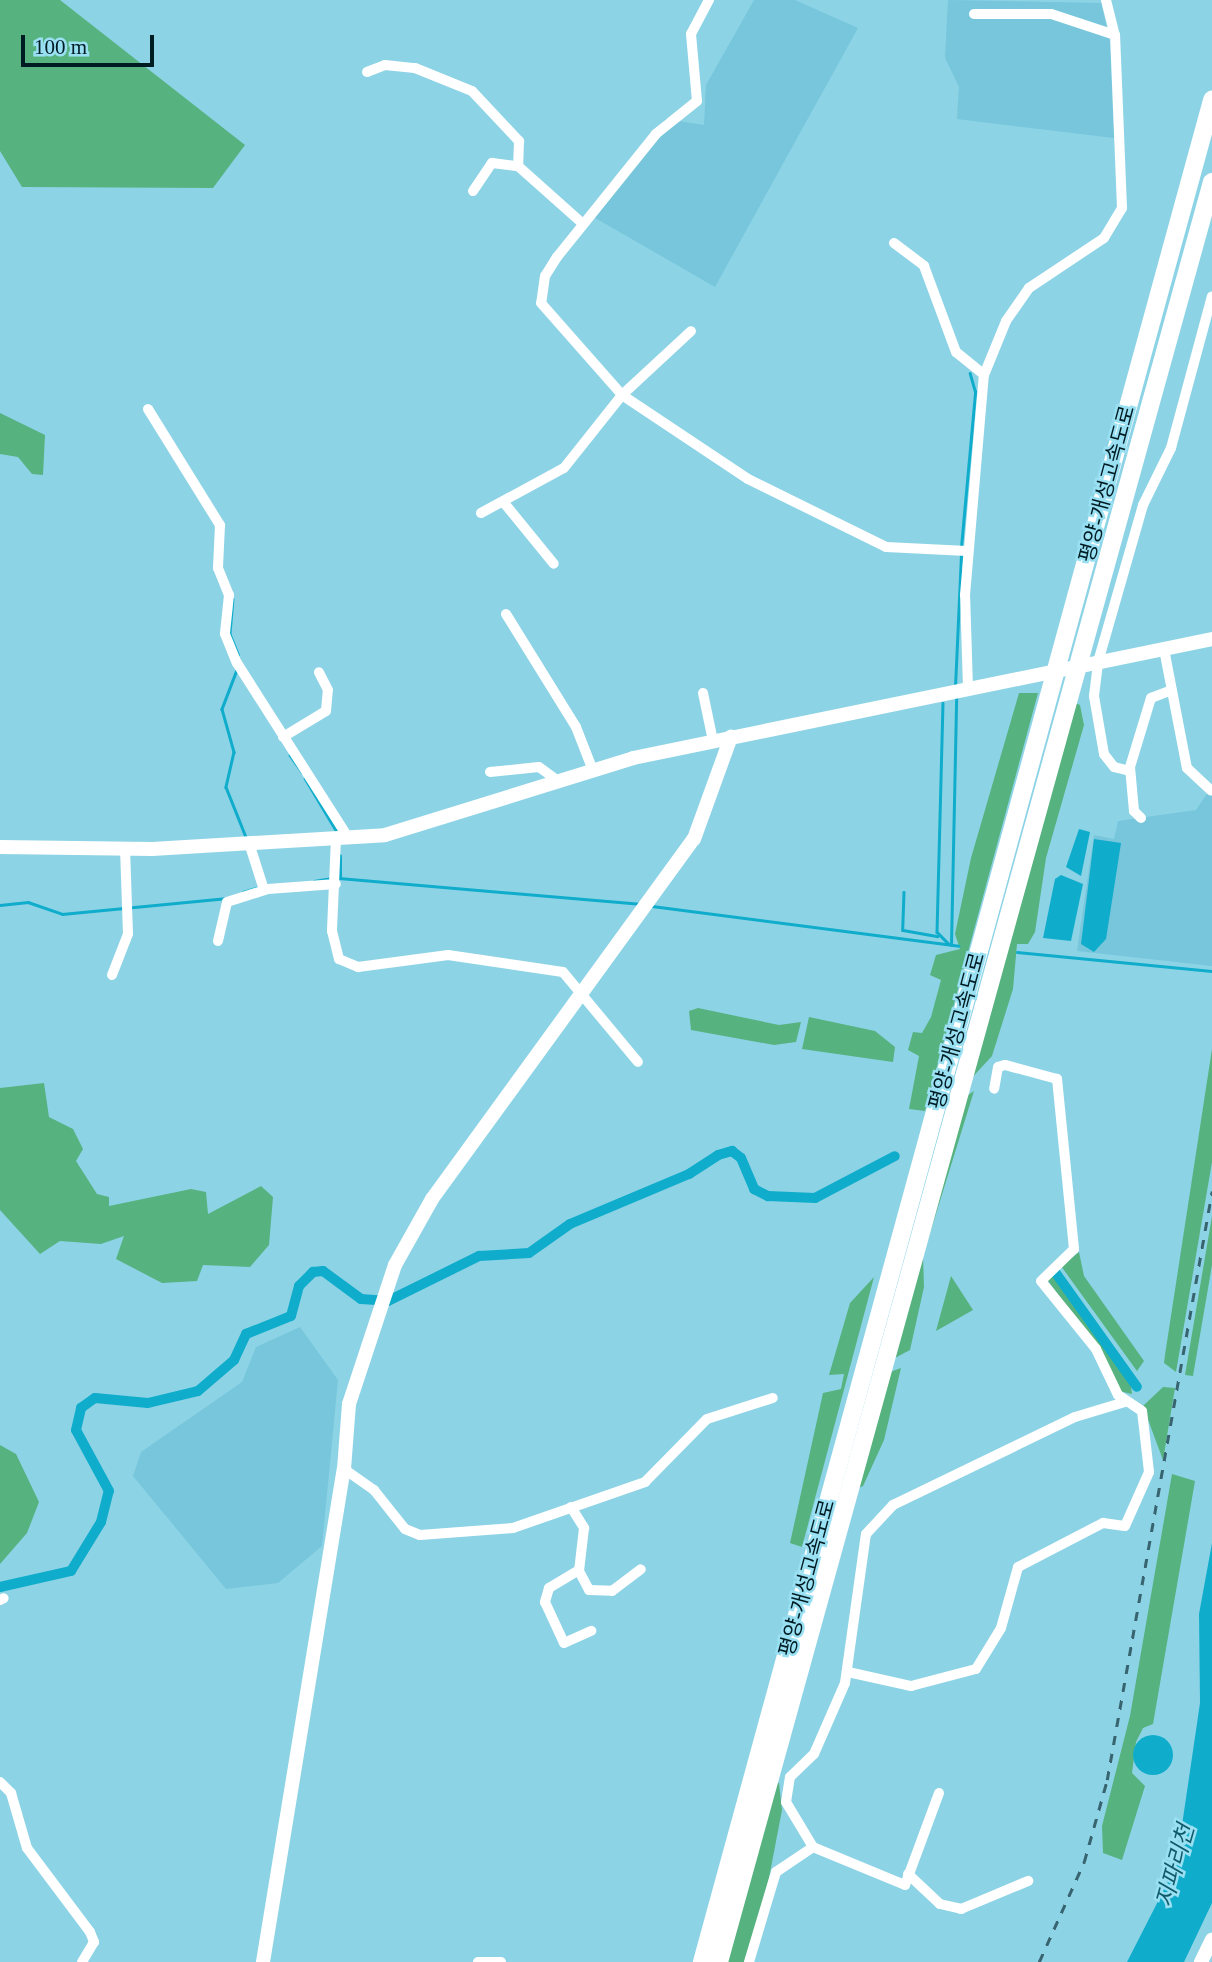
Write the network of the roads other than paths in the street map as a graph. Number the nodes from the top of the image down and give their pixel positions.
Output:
1 (709, 0) edge
2 (1106, 0) edge
3 (974, 14) dead end
4 (1115, 35) junction
5 (368, 72) dead end
6 (1212, 100) edge
7 (518, 166) junction
8 (1212, 182) edge
9 (473, 191) dead end
10 (583, 224) junction
11 (894, 243) dead end
12 (1212, 296) edge
13 (691, 331) dead end
14 (984, 375) junction
15 (622, 395) junction
16 (148, 409) dead end
17 (1135, 411) junction
18 (505, 504) junction
19 (481, 513) dead end
20 (963, 551) junction
21 (554, 565) dead end
22 (506, 614) dead end
23 (1212, 639) edge
24 (1164, 649) junction
25 (1098, 663) junction
26 (318, 672) dead end
27 (959, 690) junction
28 (1172, 690) junction
29 (703, 693) dead end
30 (1048, 727) junction
31 (283, 737) junction
32 (731, 737) junction
33 (713, 741) junction
34 (592, 768) junction
35 (1130, 771) junction
36 (490, 772) dead end
37 (557, 780) junction
38 (1211, 790) edge
39 (1141, 818) dead end
40 (340, 838) junction
41 (248, 846) junction
42 (0, 847) edge
43 (125, 850) junction
44 (337, 878) junction
45 (264, 890) junction
46 (218, 941) dead end
47 (112, 975) dead end
48 (582, 993) junction
49 (638, 1062) dead end
50 (994, 1089) dead end
51 (773, 1398) dead end
52 (1125, 1402) junction
53 (344, 1469) junction
54 (571, 1507) junction
55 (642, 1569) dead end
56 (579, 1570) junction
57 (591, 1631) dead end
58 (848, 1672) junction
59 (0, 1782) edge
60 (939, 1793) dead end
61 (813, 1847) junction
62 (908, 1874) junction
63 (1028, 1881) dead end
64 (1212, 1939) edge
65 (82, 1962) edge
66 (263, 1962) edge
67 (478, 1962) edge
68 (501, 1962) edge
69 (702, 1962) edge
70 (719, 1962) edge
71 (749, 1962) edge
72 (1201, 1962) edge

1 - 10 street
2 - 4 street
3 - 4 street
4 - 14 street
5 - 7 street
6 - 17 highway, 평양-개성고속도로
7 - 9 street
7 - 10 street
8 - 17 highway, 평양-개성고속도로
10 - 15 street
11 - 14 street
12 - 25 street
13 - 15 street
14 - 20 street
15 - 18 street
15 - 20 street
16 - 31 street
17 - 30 highway, 평양-개성고속도로
18 - 19 street
18 - 21 street
20 - 27 street
22 - 34 street
23 - 24 street
24 - 25 street
24 - 28 street
25 - 27 street
25 - 35 street
26 - 31 street
27 - 32 street
28 - 35 street
28 - 38 street
29 - 33 street
30 - 69 highway, 평양-개성고속도로
30 - 70 highway, 평양-개성고속도로
31 - 40 street
32 - 33 street
32 - 48 street
33 - 34 street
34 - 37 street
35 - 39 street
36 - 37 street
37 - 40 street
40 - 41 street
40 - 44 street
41 - 43 street
41 - 45 street
42 - 43 street
43 - 47 street
44 - 45 street
44 - 48 street
45 - 46 street
48 - 49 street
48 - 53 street
50 - 52 street
51 - 54 street
52 - 58 street
52 - 58 street
53 - 54 street
53 - 66 street
54 - 56 street
55 - 56 street
56 - 57 street
58 - 61 street
59 - 65 street
60 - 62 street
61 - 62 street
61 - 71 street
62 - 63 street
64 - 72 street
67 - 68 street

